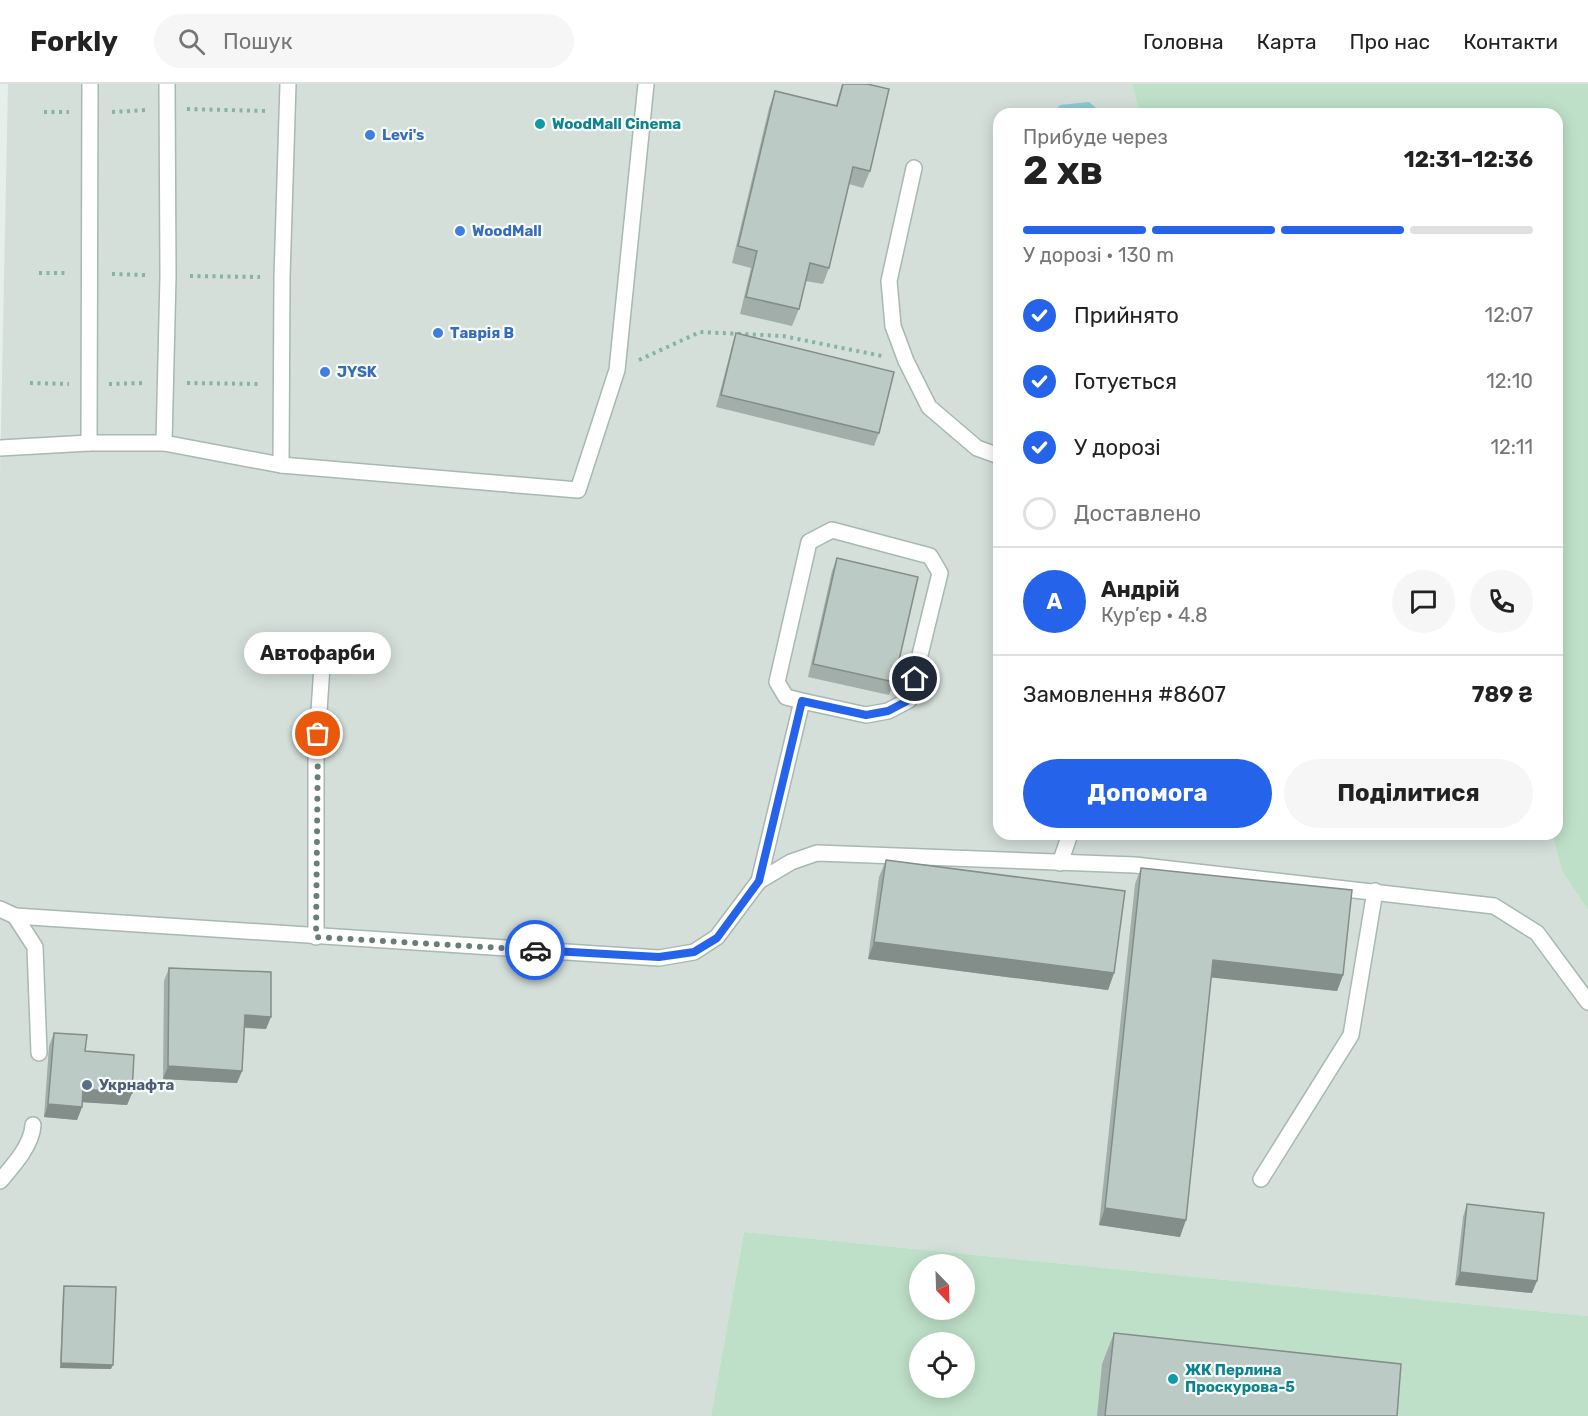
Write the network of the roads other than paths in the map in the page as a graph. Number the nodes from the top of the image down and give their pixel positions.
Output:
1 (90, 84) edge
2 (167, 84) edge
3 (288, 84) edge
4 (646, 84) edge
5 (914, 168) dead end
6 (89, 443) junction
7 (164, 443) junction
8 (0, 448) edge
9 (993, 454) edge
10 (281, 465) junction
11 (322, 666) dead end
12 (802, 701) junction
13 (1068, 840) edge
14 (1059, 863) junction
15 (759, 881) junction
16 (1375, 891) junction
17 (0, 909) edge
18 (15, 916) junction
19 (316, 937) junction
20 (1588, 1002) edge
21 (39, 1053) dead end
22 (33, 1125) dead end
23 (1261, 1179) dead end
24 (0, 1181) edge

1 - 6 lane
2 - 7 lane
3 - 10 lane
4 - 10 lane
5 - 9 lane
6 - 7 lane
6 - 8 lane
7 - 10 lane
11 - 19 lane
12 - 12 lane
12 - 15 lane
13 - 14 lane
14 - 15 lane
14 - 16 lane
15 - 19 lane
16 - 20 lane
16 - 23 lane
17 - 18 lane
18 - 19 lane
18 - 21 lane
22 - 24 lane

